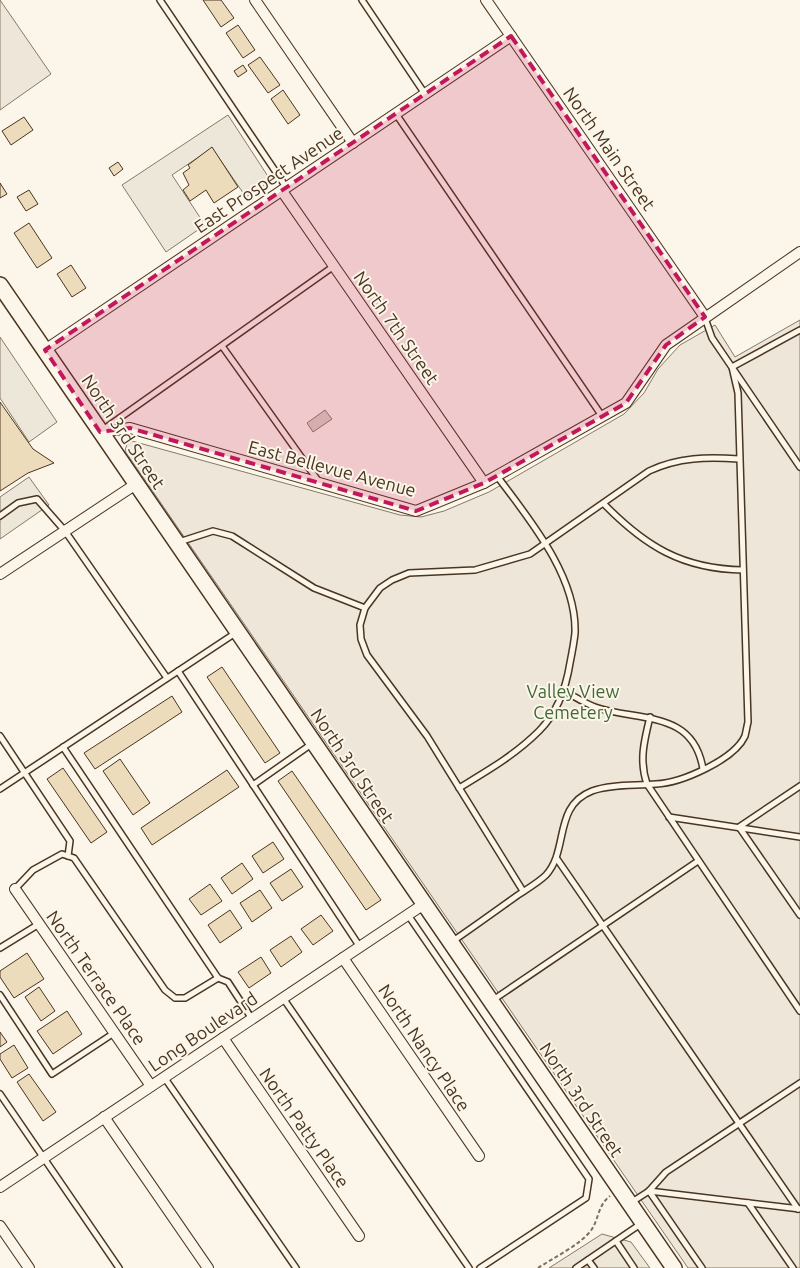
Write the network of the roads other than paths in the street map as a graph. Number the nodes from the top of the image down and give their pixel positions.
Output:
1 (160, 0) edge
2 (255, 0) edge
3 (362, 0) edge
4 (486, 0) edge
5 (511, 36) junction
6 (425, 94) junction
7 (396, 114) junction
8 (353, 143) junction
9 (284, 189) junction
10 (800, 252) edge
11 (334, 266) junction
12 (0, 285) edge
13 (705, 317) junction
14 (800, 330) edge
15 (222, 346) junction
16 (45, 350) junction
17 (732, 367) junction
18 (602, 416) junction
19 (100, 432) junction
20 (739, 459) junction
21 (800, 466) edge
22 (497, 476) junction
23 (484, 483) junction
24 (136, 484) junction
25 (321, 484) junction
26 (604, 504) junction
27 (0, 516) edge
28 (65, 531) junction
29 (176, 543) junction
30 (546, 544) junction
31 (743, 570) junction
32 (0, 574) edge
33 (365, 608) junction
34 (237, 632) junction
35 (178, 671) junction
36 (167, 678) junction
37 (564, 691) junction
38 (650, 717) junction
39 (0, 736) edge
40 (313, 743) junction
41 (63, 747) junction
42 (703, 770) junction
43 (24, 773) junction
44 (647, 784) junction
45 (252, 785) junction
46 (800, 786) edge
47 (459, 788) junction
48 (0, 789) edge
49 (669, 817) junction
50 (740, 826) junction
51 (800, 837) edge
52 (68, 856) junction
53 (556, 859) junction
54 (698, 861) junction
55 (15, 889) joint
56 (524, 891) junction
57 (424, 904) junction
58 (408, 914) junction
59 (800, 915) edge
60 (39, 924) junction
61 (601, 925) junction
62 (451, 943) junction
63 (360, 947) junction
64 (0, 948) edge
65 (343, 958) junction
66 (218, 978) junction
67 (0, 995) edge
68 (283, 998) junction
69 (491, 1001) junction
70 (800, 1011) edge
71 (252, 1018) junction
72 (114, 1033) junction
73 (223, 1038) junction
74 (164, 1077) junction
75 (800, 1083) edge
76 (151, 1086) junction
77 (0, 1094) edge
78 (104, 1117) junction
79 (738, 1124) junction
80 (478, 1156) dead end
81 (44, 1158) junction
82 (0, 1187) edge
83 (649, 1191) junction
84 (629, 1203) junction
85 (748, 1203) junction
86 (799, 1209) edge
87 (643, 1223) junction
88 (0, 1226) edge
89 (359, 1236) dead end
90 (616, 1241) junction
91 (588, 1260) junction
92 (29, 1268) edge
93 (119, 1268) edge
94 (208, 1268) edge
95 (296, 1268) edge
96 (469, 1268) edge
97 (480, 1268) edge
98 (576, 1268) edge
99 (594, 1268) edge
100 (634, 1268) edge
101 (674, 1268) edge
102 (702, 1268) edge
103 (794, 1268) edge

1 - 9 lane
2 - 8 street
3 - 6 lane
4 - 5 street, North Main Street
5 - 6 street, East Prospect Avenue
5 - 13 street, North Main Street
6 - 7 street, East Prospect Avenue
7 - 8 street, East Prospect Avenue
7 - 18 lane
8 - 9 street, East Prospect Avenue
9 - 11 street, North 7th Street
9 - 16 street, East Prospect Avenue
10 - 13 street, East Bellevue Avenue
11 - 15 lane
11 - 23 street, North 7th Street
12 - 16 main road, North 3rd Street
13 - 17 lane
13 - 18 street, East Bellevue Avenue
14 - 17 lane
15 - 19 lane
15 - 25 lane
16 - 19 main road, North 3rd Street
17 - 20 lane
17 - 21 lane
18 - 22 street, East Bellevue Avenue
19 - 24 main road, North 3rd Street
19 - 25 street, East Bellevue Avenue
20 - 26 lane
20 - 31 lane
22 - 23 street, East Bellevue Avenue
22 - 30 lane
23 - 25 street, East Bellevue Avenue
24 - 28 street
24 - 29 main road, North 3rd Street
26 - 30 lane
26 - 31 lane
27 - 28 lane
28 - 32 street
28 - 36 lane
29 - 33 lane
29 - 34 main road, North 3rd Street
30 - 33 lane
30 - 37 lane
31 - 42 lane
33 - 47 lane
34 - 35 lane
34 - 40 main road, North 3rd Street
35 - 36 lane
35 - 45 lane
36 - 41 lane
37 - 38 lane
37 - 47 lane
38 - 42 lane
38 - 44 lane
39 - 43 lane
40 - 45 lane
40 - 57 main road, North 3rd Street
41 - 43 lane
41 - 66 lane
42 - 44 lane
43 - 48 lane
43 - 52 lane
44 - 49 lane
44 - 53 lane
45 - 63 lane
46 - 50 lane
47 - 56 lane
49 - 50 lane
49 - 54 lane
50 - 51 lane
50 - 59 lane
52 - 55 lane
52 - 66 lane
53 - 56 lane
53 - 61 lane
54 - 61 lane
54 - 70 lane
55 - 60 street, North Terrace Place
56 - 62 lane
57 - 58 street, Long Boulevard
57 - 62 main road, North 3rd Street
58 - 63 street, Long Boulevard
58 - 97 lane
60 - 64 lane
60 - 72 street, North Terrace Place
61 - 69 lane
61 - 79 lane
62 - 69 main road, North 3rd Street
63 - 65 street, Long Boulevard
65 - 68 street, Long Boulevard
65 - 80 street, North Nancy Place
66 - 71 lane
67 - 72 lane
68 - 71 street, Long Boulevard
68 - 96 lane
69 - 84 main road, North 3rd Street
71 - 73 street, Long Boulevard
72 - 76 street, North Terrace Place
73 - 74 street, Long Boulevard
73 - 89 street, North Patty Place
74 - 76 street, Long Boulevard
74 - 95 lane
75 - 79 lane
76 - 78 street, Long Boulevard
77 - 81 lane
78 - 81 street, Long Boulevard
78 - 94 street
79 - 83 lane
79 - 86 lane
81 - 82 street, Long Boulevard
81 - 93 lane
83 - 84 lane
83 - 85 lane
83 - 102 lane
84 - 87 main road, North 3rd Street
85 - 86 lane
85 - 103 lane
87 - 90 lane
87 - 101 main road, North 3rd Street
88 - 92 street
90 - 91 lane
90 - 100 lane
91 - 98 lane
91 - 99 lane

